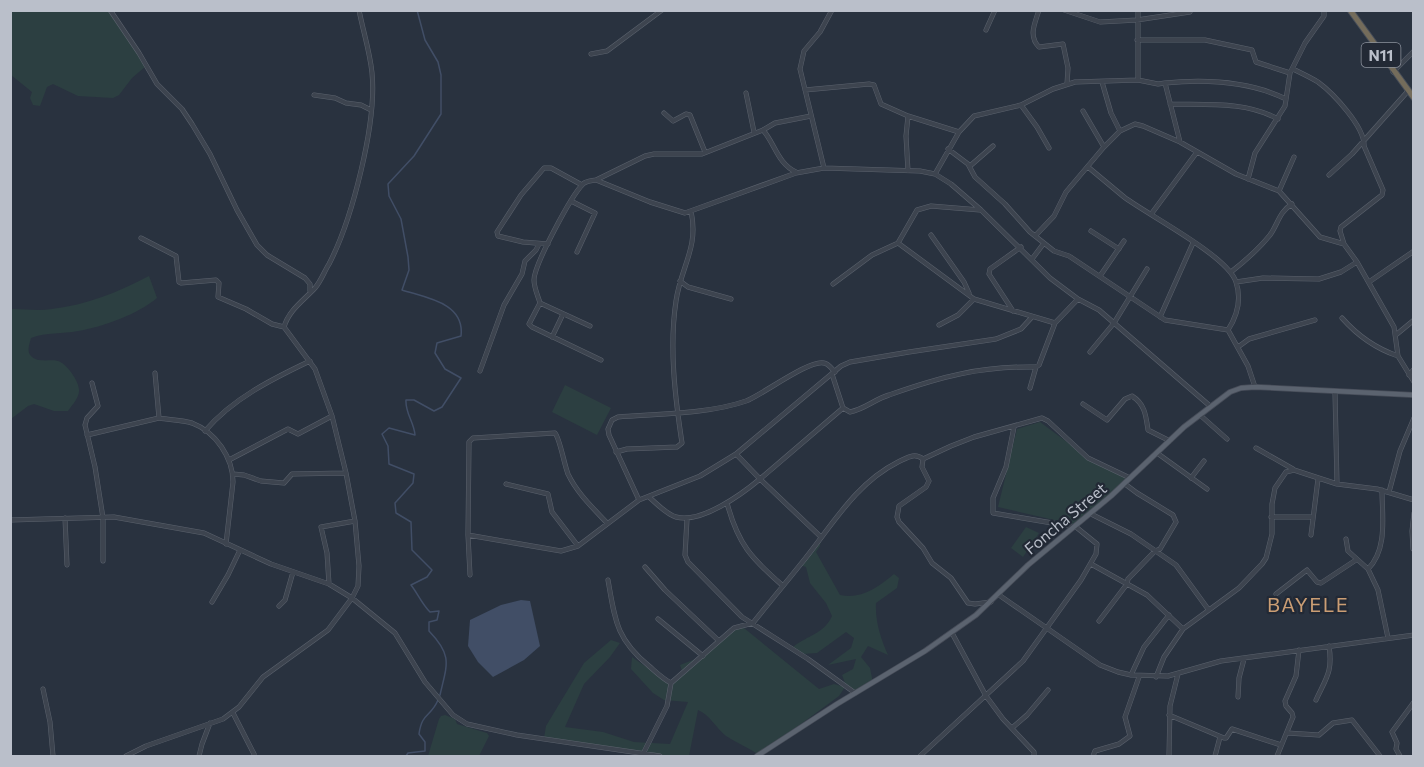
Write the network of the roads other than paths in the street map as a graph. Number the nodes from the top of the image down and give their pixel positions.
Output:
1 (110, 10) edge
2 (358, 10) edge
3 (662, 10) edge
4 (832, 10) edge
5 (995, 10) edge
6 (1039, 10) edge
7 (1064, 10) edge
8 (1138, 10) edge
9 (1324, 10) edge
10 (1350, 10) edge
11 (1190, 12) dead end
12 (1137, 20) junction
13 (986, 30) dead end
14 (1137, 40) junction
15 (1413, 50) edge
16 (591, 54) dead end
17 (1291, 71) junction
18 (1393, 72) junction
19 (1138, 80) junction
20 (1102, 82) junction
21 (1166, 83) junction
22 (1067, 84) junction
23 (805, 90) junction
24 (1408, 91) junction
25 (746, 93) dead end
26 (314, 94) dead end
27 (1413, 98) edge
28 (1286, 99) junction
29 (1170, 104) junction
30 (1021, 105) junction
31 (371, 110) junction
32 (1083, 111) dead end
33 (664, 113) dead end
34 (811, 116) junction
35 (908, 116) junction
36 (1278, 119) junction
37 (763, 130) junction
38 (1120, 131) junction
39 (754, 132) junction
40 (959, 132) junction
41 (1365, 140) junction
42 (1180, 142) junction
43 (993, 146) dead end
44 (1104, 147) junction
45 (1049, 148) dead end
46 (948, 149) junction
47 (705, 152) junction
48 (1197, 152) junction
49 (1294, 157) dead end
50 (970, 166) junction
51 (1088, 167) junction
52 (824, 168) junction
53 (908, 171) junction
54 (796, 173) junction
55 (935, 174) junction
56 (1329, 175) dead end
57 (1248, 179) junction
58 (596, 180) junction
59 (582, 185) junction
60 (1279, 191) junction
61 (571, 201) junction
62 (1292, 204) junction
63 (981, 210) junction
64 (691, 211) junction
65 (1152, 213) junction
66 (1091, 231) dead end
67 (932, 235) dead end
68 (1035, 236) junction
69 (141, 238) dead end
70 (1124, 241) dead end
71 (898, 243) junction
72 (1044, 243) junction
73 (1193, 243) junction
74 (1344, 243) junction
75 (539, 244) junction
76 (548, 244) junction
77 (1021, 247) junction
78 (1119, 249) junction
79 (1413, 251) edge
80 (577, 252) dead end
81 (1032, 259) junction
82 (1357, 262) junction
83 (1147, 269) dead end
84 (1231, 272) junction
85 (1101, 276) junction
86 (680, 281) junction
87 (1236, 282) junction
88 (1369, 282) junction
89 (833, 284) dead end
90 (310, 292) junction
91 (969, 294) junction
92 (1129, 297) junction
93 (731, 299) dead end
94 (974, 299) junction
95 (1078, 299) junction
96 (540, 303) junction
97 (1014, 312) junction
98 (563, 314) junction
99 (1032, 317) junction
100 (1160, 317) junction
101 (1342, 318) dead end
102 (1315, 320) dead end
103 (1413, 320) edge
104 (1054, 323) junction
105 (1114, 323) junction
106 (590, 326) dead end
107 (939, 326) dead end
108 (284, 327) junction
109 (1228, 330) junction
110 (1396, 335) junction
111 (552, 337) junction
112 (1238, 347) junction
113 (1090, 352) dead end
114 (1398, 356) junction
115 (601, 360) dead end
116 (310, 361) junction
117 (1036, 367) junction
118 (1413, 369) edge
119 (480, 371) dead end
120 (834, 373) junction
121 (155, 374) dead end
122 (1409, 375) junction
123 (1413, 382) edge
124 (92, 383) dead end
125 (1255, 387) junction
126 (1030, 388) dead end
127 (1335, 392) junction
128 (1413, 395) edge
129 (1083, 404) dead end
130 (1210, 406) junction
131 (843, 408) junction
132 (677, 413) junction
133 (1200, 415) junction
134 (332, 416) junction
135 (159, 418) junction
136 (1413, 418) edge
137 (1014, 427) junction
138 (204, 431) junction
139 (87, 435) junction
140 (1227, 439) dead end
141 (1170, 441) junction
142 (1256, 448) dead end
143 (616, 452) junction
144 (1157, 453) junction
145 (736, 454) junction
146 (923, 459) junction
147 (229, 460) junction
148 (1204, 461) dead end
149 (1294, 470) junction
150 (346, 473) junction
151 (233, 474) junction
152 (760, 478) junction
153 (1130, 478) junction
154 (1191, 478) junction
155 (1318, 479) junction
156 (506, 484) dead end
157 (1125, 484) junction
158 (1337, 484) junction
159 (1207, 489) dead end
160 (1382, 490) junction
161 (1389, 492) junction
162 (650, 497) junction
163 (639, 500) junction
164 (1413, 500) edge
165 (727, 503) junction
166 (1413, 513) edge
167 (1091, 514) junction
168 (1271, 517) junction
169 (1312, 517) junction
170 (65, 518) junction
171 (103, 518) junction
172 (687, 519) junction
173 (10, 520) edge
174 (355, 521) junction
175 (607, 523) junction
176 (1076, 527) junction
177 (468, 535) junction
178 (1311, 535) dead end
179 (820, 537) junction
180 (1346, 539) dead end
181 (226, 544) junction
182 (578, 546) junction
183 (1413, 549) edge
184 (240, 550) junction
185 (1155, 551) junction
186 (1356, 560) junction
187 (103, 561) dead end
188 (1091, 564) junction
189 (67, 565) dead end
190 (645, 567) dead end
191 (1368, 569) junction
192 (294, 572) junction
193 (470, 575) dead end
194 (608, 580) dead end
195 (329, 584) junction
196 (1126, 584) junction
197 (782, 585) junction
198 (1276, 594) dead end
199 (999, 595) junction
200 (352, 598) junction
201 (212, 602) dead end
202 (992, 602) junction
203 (279, 606) dead end
204 (1208, 609) junction
205 (1169, 615) junction
206 (658, 619) dead end
207 (1099, 621) dead end
208 (753, 623) junction
209 (1047, 628) junction
210 (1183, 628) junction
211 (952, 633) junction
212 (1413, 635) edge
213 (1388, 638) junction
214 (719, 641) junction
215 (1329, 646) junction
216 (1299, 650) junction
217 (703, 657) junction
218 (1244, 658) junction
219 (1178, 674) junction
220 (1131, 675) junction
221 (1139, 677) junction
222 (1156, 677) junction
223 (671, 683) junction
224 (43, 689) dead end
225 (1048, 690) dead end
226 (855, 693) junction
227 (986, 696) junction
228 (1238, 697) dead end
229 (1316, 700) dead end
230 (1413, 702) edge
231 (233, 713) junction
232 (1169, 716) junction
233 (210, 723) junction
234 (1012, 728) junction
235 (1287, 733) junction
236 (1220, 737) junction
237 (1281, 745) junction
238 (254, 754) dead end
239 (643, 754) junction
240 (53, 756) edge
241 (126, 756) edge
242 (199, 756) edge
243 (660, 756) edge
244 (758, 756) edge
245 (920, 756) edge
246 (1034, 756) edge
247 (1094, 756) edge
248 (1169, 756) edge
249 (1215, 756) edge
250 (1277, 756) edge
251 (1380, 756) edge
252 (1400, 756) edge

1 - 90 street
2 - 31 street
3 - 16 street
4 - 23 street
5 - 13 street
6 - 22 street
7 - 12 street
8 - 12 street
9 - 17 street
10 - 18 highway, N11
11 - 12 street
12 - 14 street
14 - 17 street
14 - 19 street
15 - 18 street
17 - 28 street
17 - 41 street
18 - 24 highway, N11
19 - 20 street
19 - 21 street
20 - 22 street
20 - 38 street
21 - 28 street
21 - 29 street
22 - 30 street
23 - 34 street
23 - 35 street
24 - 27 highway, N11
24 - 41 street
25 - 39 street
26 - 31 street
28 - 36 street
29 - 36 street
29 - 42 street
30 - 40 street
30 - 45 street
31 - 90 street
32 - 44 street
33 - 47 street
34 - 37 street
34 - 52 street
35 - 40 street
35 - 53 street
36 - 57 street
37 - 39 street
37 - 54 street
38 - 42 street
38 - 44 street
39 - 47 street
40 - 46 street
41 - 56 street
41 - 74 street
42 - 48 street
43 - 50 street
44 - 51 street
46 - 50 street
46 - 55 street
47 - 58 street
48 - 57 street
48 - 65 street
49 - 60 street
50 - 68 street
51 - 65 street
51 - 68 street
52 - 53 street
52 - 54 street
53 - 55 street
54 - 64 street
55 - 63 street
57 - 60 street
58 - 59 street
58 - 64 street
59 - 61 street
59 - 75 street
60 - 62 street
61 - 76 street
61 - 80 street
62 - 74 street
62 - 84 street
63 - 71 street
63 - 77 street
64 - 86 street
65 - 73 street
66 - 78 street
67 - 91 street
68 - 72 street
69 - 108 street
70 - 78 street
71 - 89 street
71 - 91 street
72 - 81 street
72 - 85 street
73 - 84 street
73 - 100 street
74 - 82 street
75 - 76 street
75 - 119 street
76 - 96 street
77 - 81 street
77 - 97 street
78 - 85 street
79 - 88 street
81 - 95 street
82 - 87 street
82 - 88 street
83 - 92 street
84 - 87 street
85 - 92 street
86 - 93 street
86 - 132 street
87 - 109 street
88 - 110 street
90 - 108 street
91 - 94 street
92 - 100 street
92 - 105 street
94 - 97 street
94 - 107 street
95 - 104 street
95 - 105 street
96 - 98 street
96 - 111 street
97 - 99 street
98 - 106 street
98 - 111 street
99 - 104 street
99 - 120 street
100 - 109 street
101 - 114 street
102 - 112 street
103 - 110 street
104 - 117 street
105 - 113 street
105 - 130 street
108 - 116 street
109 - 112 street
110 - 114 street
111 - 115 street
112 - 125 street
114 - 122 street
116 - 134 street
116 - 138 street
117 - 126 street
117 - 131 street
118 - 122 street
120 - 131 street
120 - 132 street
120 - 145 street
121 - 135 street
122 - 123 street
124 - 139 street
125 - 127 main road, Foncha Street
125 - 130 main road, Foncha Street
127 - 128 main road, Foncha Street
127 - 158 street
129 - 141 street
130 - 133 main road, Foncha Street
131 - 152 street
132 - 143 street
132 - 143 street
133 - 140 street
133 - 141 main road, Foncha Street
134 - 147 street
134 - 150 street
135 - 138 street
135 - 139 street
136 - 161 street
137 - 146 street
137 - 153 street
137 - 176 street
138 - 147 street
139 - 171 street
141 - 144 main road, Foncha Street
142 - 149 street
143 - 163 street
144 - 153 main road, Foncha Street
144 - 154 street
145 - 152 street
145 - 162 street
146 - 179 street
146 - 202 street
147 - 151 street
148 - 154 street
149 - 155 street
149 - 168 street
150 - 151 street
150 - 174 street
151 - 181 street
152 - 165 street
152 - 179 street
153 - 157 main road, Foncha Street
154 - 159 street
155 - 158 street
155 - 169 street
156 - 182 street
157 - 167 main road, Foncha Street
157 - 185 street
158 - 160 street
160 - 161 street
160 - 191 street
161 - 164 street
162 - 163 street
162 - 172 street
163 - 175 street
165 - 172 street
165 - 197 street
166 - 183 street
167 - 176 main road, Foncha Street
167 - 185 street
168 - 169 street
168 - 204 street
169 - 178 street
170 - 171 street
170 - 173 street
170 - 189 street
171 - 181 street
171 - 187 street
172 - 208 street
174 - 195 street
174 - 200 street
175 - 177 street
175 - 182 street
176 - 188 street
176 - 199 main road, Foncha Street
177 - 182 street
177 - 193 street
179 - 197 street
180 - 186 street
181 - 184 street
184 - 192 street
184 - 201 street
185 - 196 street
185 - 204 street
186 - 191 street
186 - 198 street
188 - 196 street
188 - 209 street
190 - 214 street
191 - 213 street
192 - 195 street
192 - 203 street
194 - 223 street
195 - 200 street
196 - 205 street
196 - 207 street
197 - 208 street
199 - 202 main road, Foncha Street
199 - 209 street
200 - 231 street
200 - 239 street
202 - 211 main road, Foncha Street
204 - 210 street
205 - 210 street
205 - 220 street
206 - 217 street
208 - 214 street
208 - 226 street
209 - 220 street
209 - 227 street
210 - 222 street
211 - 226 main road, Foncha Street
211 - 227 street
212 - 213 street
213 - 215 street
214 - 217 street
215 - 216 street
215 - 229 street
216 - 218 street
216 - 235 street
217 - 223 street
218 - 219 street
218 - 228 street
219 - 222 street
219 - 232 street
220 - 221 street
221 - 222 street
221 - 247 street
223 - 239 street
224 - 240 street
225 - 234 street
226 - 244 main road, Foncha Street
227 - 234 street
227 - 245 street
230 - 252 street
231 - 233 street
231 - 238 street
232 - 236 street
232 - 248 street
233 - 241 street
233 - 242 street
234 - 246 street
235 - 237 street
235 - 251 street
236 - 237 street
236 - 249 street
237 - 250 street
239 - 243 street

